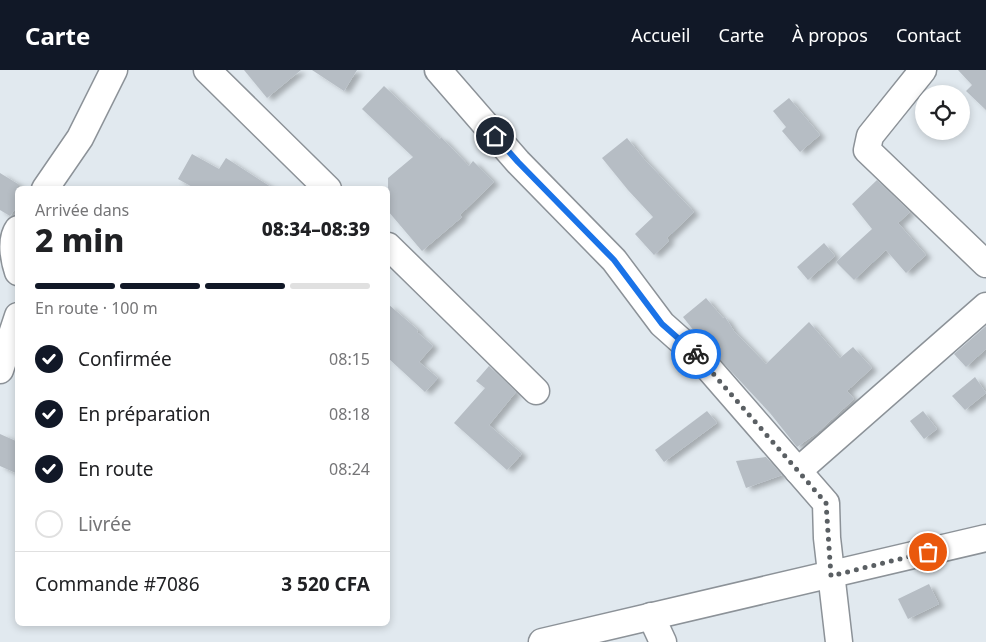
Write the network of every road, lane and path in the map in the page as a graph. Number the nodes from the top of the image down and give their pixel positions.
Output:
1 (114, 70) edge
2 (207, 70) edge
3 (438, 70) edge
4 (923, 70) edge
5 (47, 186) edge
6 (325, 186) edge
7 (15, 232) edge
8 (390, 248) edge
9 (11, 262) edge
10 (986, 264) edge
11 (986, 306) edge
12 (15, 325) edge
13 (0, 370) edge
14 (536, 391) dead end
15 (798, 471) junction
16 (986, 538) edge
17 (831, 576) junction
18 (651, 616) junction
19 (542, 642) edge
20 (663, 642) edge
21 (840, 642) edge

1 - 5 street
2 - 6 street
3 - 15 street
4 - 10 street
7 - 9 street
8 - 14 street
11 - 15 street
12 - 13 street
15 - 17 street
16 - 17 street
17 - 18 street
17 - 21 street
18 - 19 street
18 - 20 street

